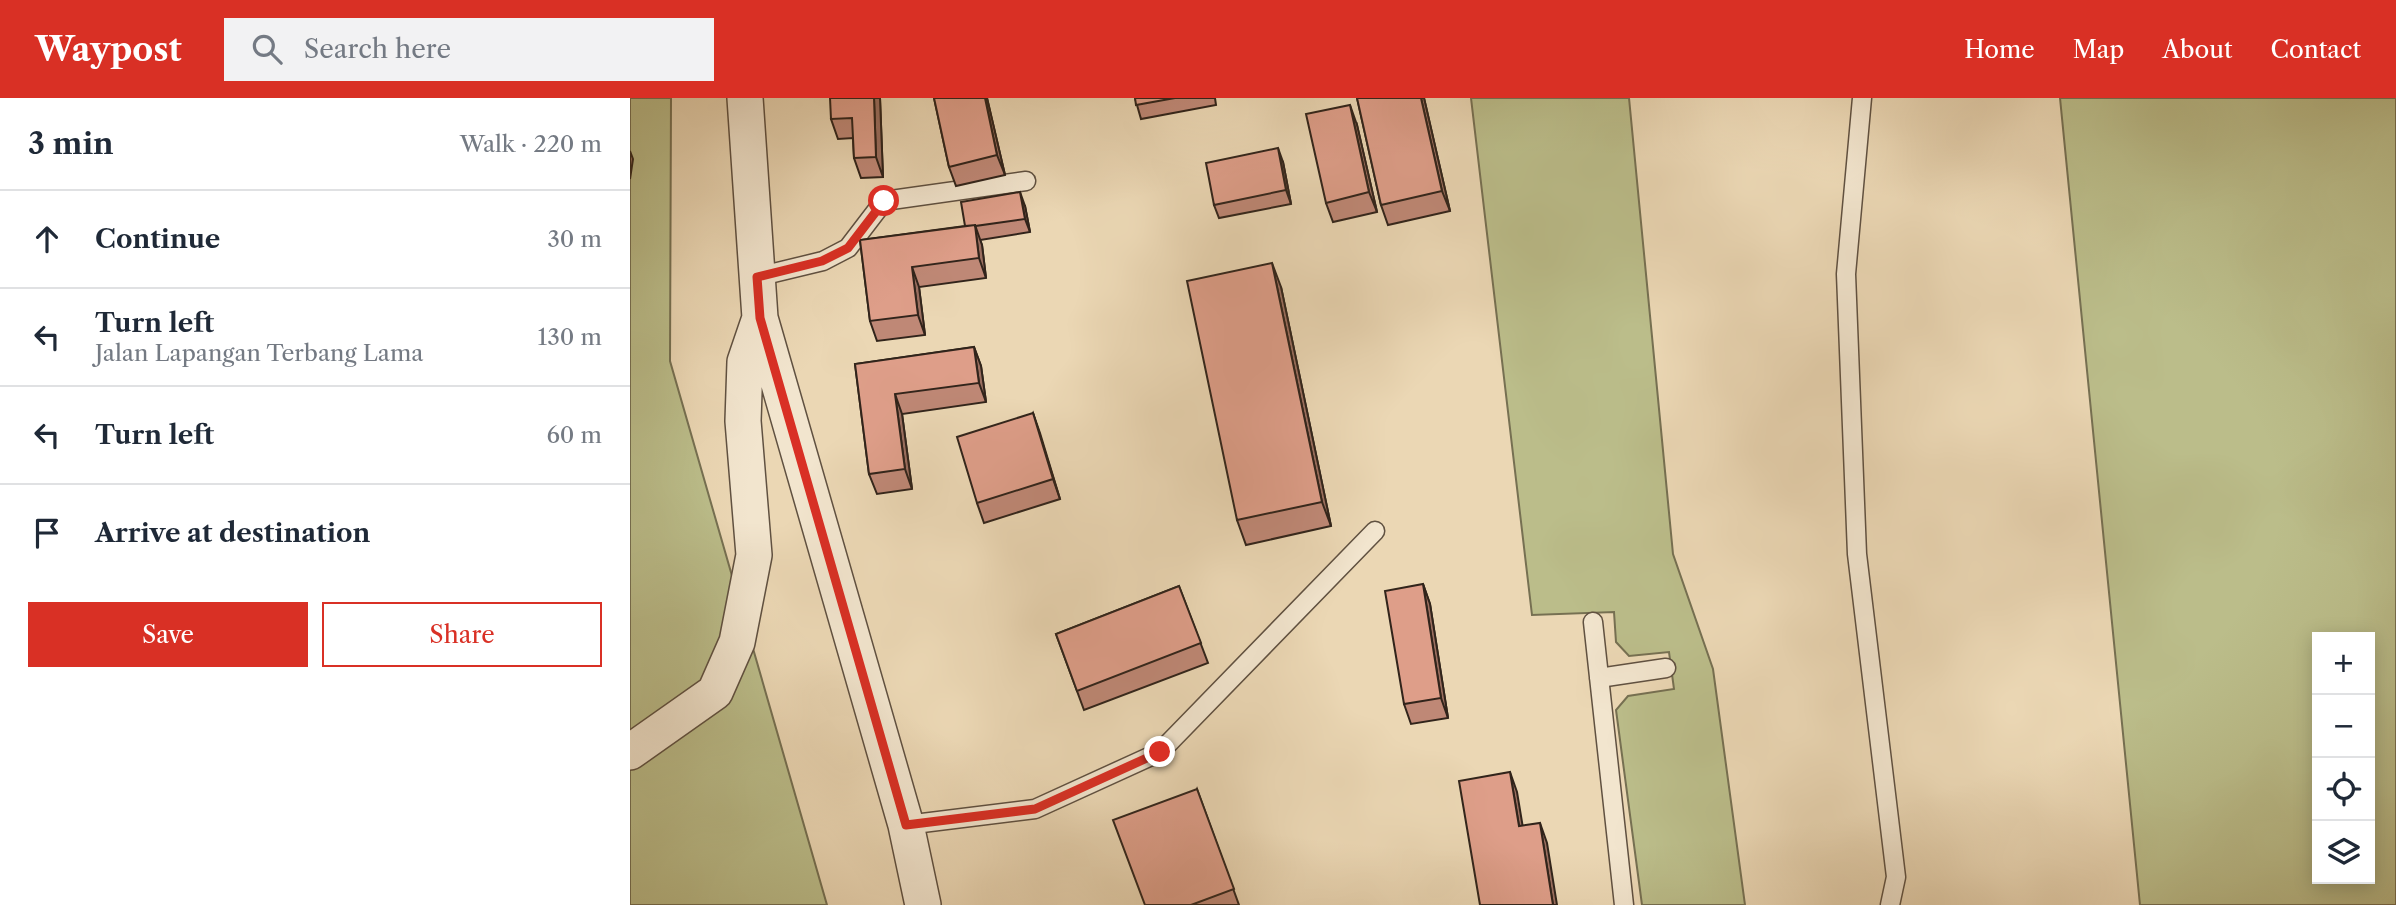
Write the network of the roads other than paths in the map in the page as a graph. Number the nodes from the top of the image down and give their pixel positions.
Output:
1 (745, 98) edge
2 (1862, 98) edge
3 (1026, 181) dead end
4 (757, 277) junction
5 (760, 318) junction
6 (1375, 531) dead end
7 (1593, 622) dead end
8 (1666, 668) dead end
9 (1599, 678) junction
10 (630, 752) edge
11 (906, 825) junction
12 (923, 905) edge
13 (1624, 905) edge
14 (1889, 905) edge

1 - 4 street
2 - 14 lane
3 - 4 lane
4 - 5 street
5 - 10 street
5 - 11 street
6 - 11 lane
7 - 9 lane
8 - 9 lane
9 - 13 lane
11 - 12 street

